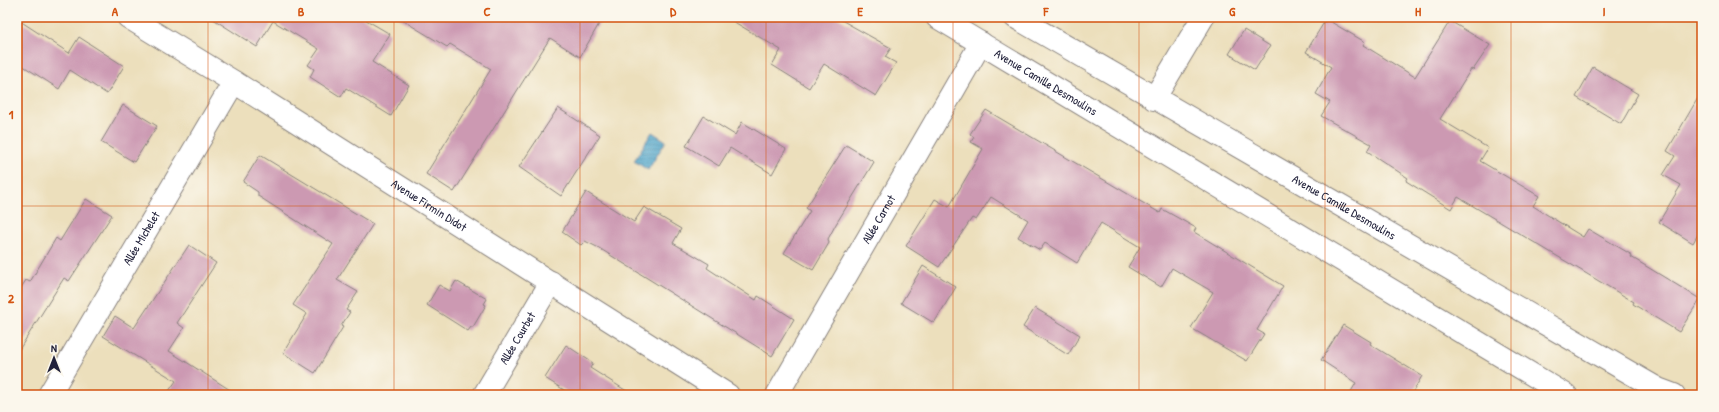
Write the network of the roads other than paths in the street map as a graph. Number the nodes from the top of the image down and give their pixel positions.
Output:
1 (128, 17) edge
2 (937, 17) edge
3 (1015, 17) edge
4 (1203, 17) edge
5 (981, 43) junction
6 (234, 82) junction
7 (1154, 98) junction
8 (551, 282) junction
9 (49, 395) edge
10 (484, 395) edge
11 (728, 395) edge
12 (777, 395) edge
13 (1566, 395) edge
14 (1674, 395) edge

1 - 6 street, Avenue Firmin Didot
2 - 5 street, Avenue Camille Desmoulins
3 - 7 street, Avenue Camille Desmoulins
4 - 7 street
5 - 12 street, Allée Carnot
5 - 13 street, Avenue Camille Desmoulins
6 - 8 street, Avenue Firmin Didot
6 - 9 street, Allée Michelet
7 - 14 street, Avenue Camille Desmoulins
8 - 10 street, Allée Courbet
8 - 11 street, Avenue Firmin Didot

